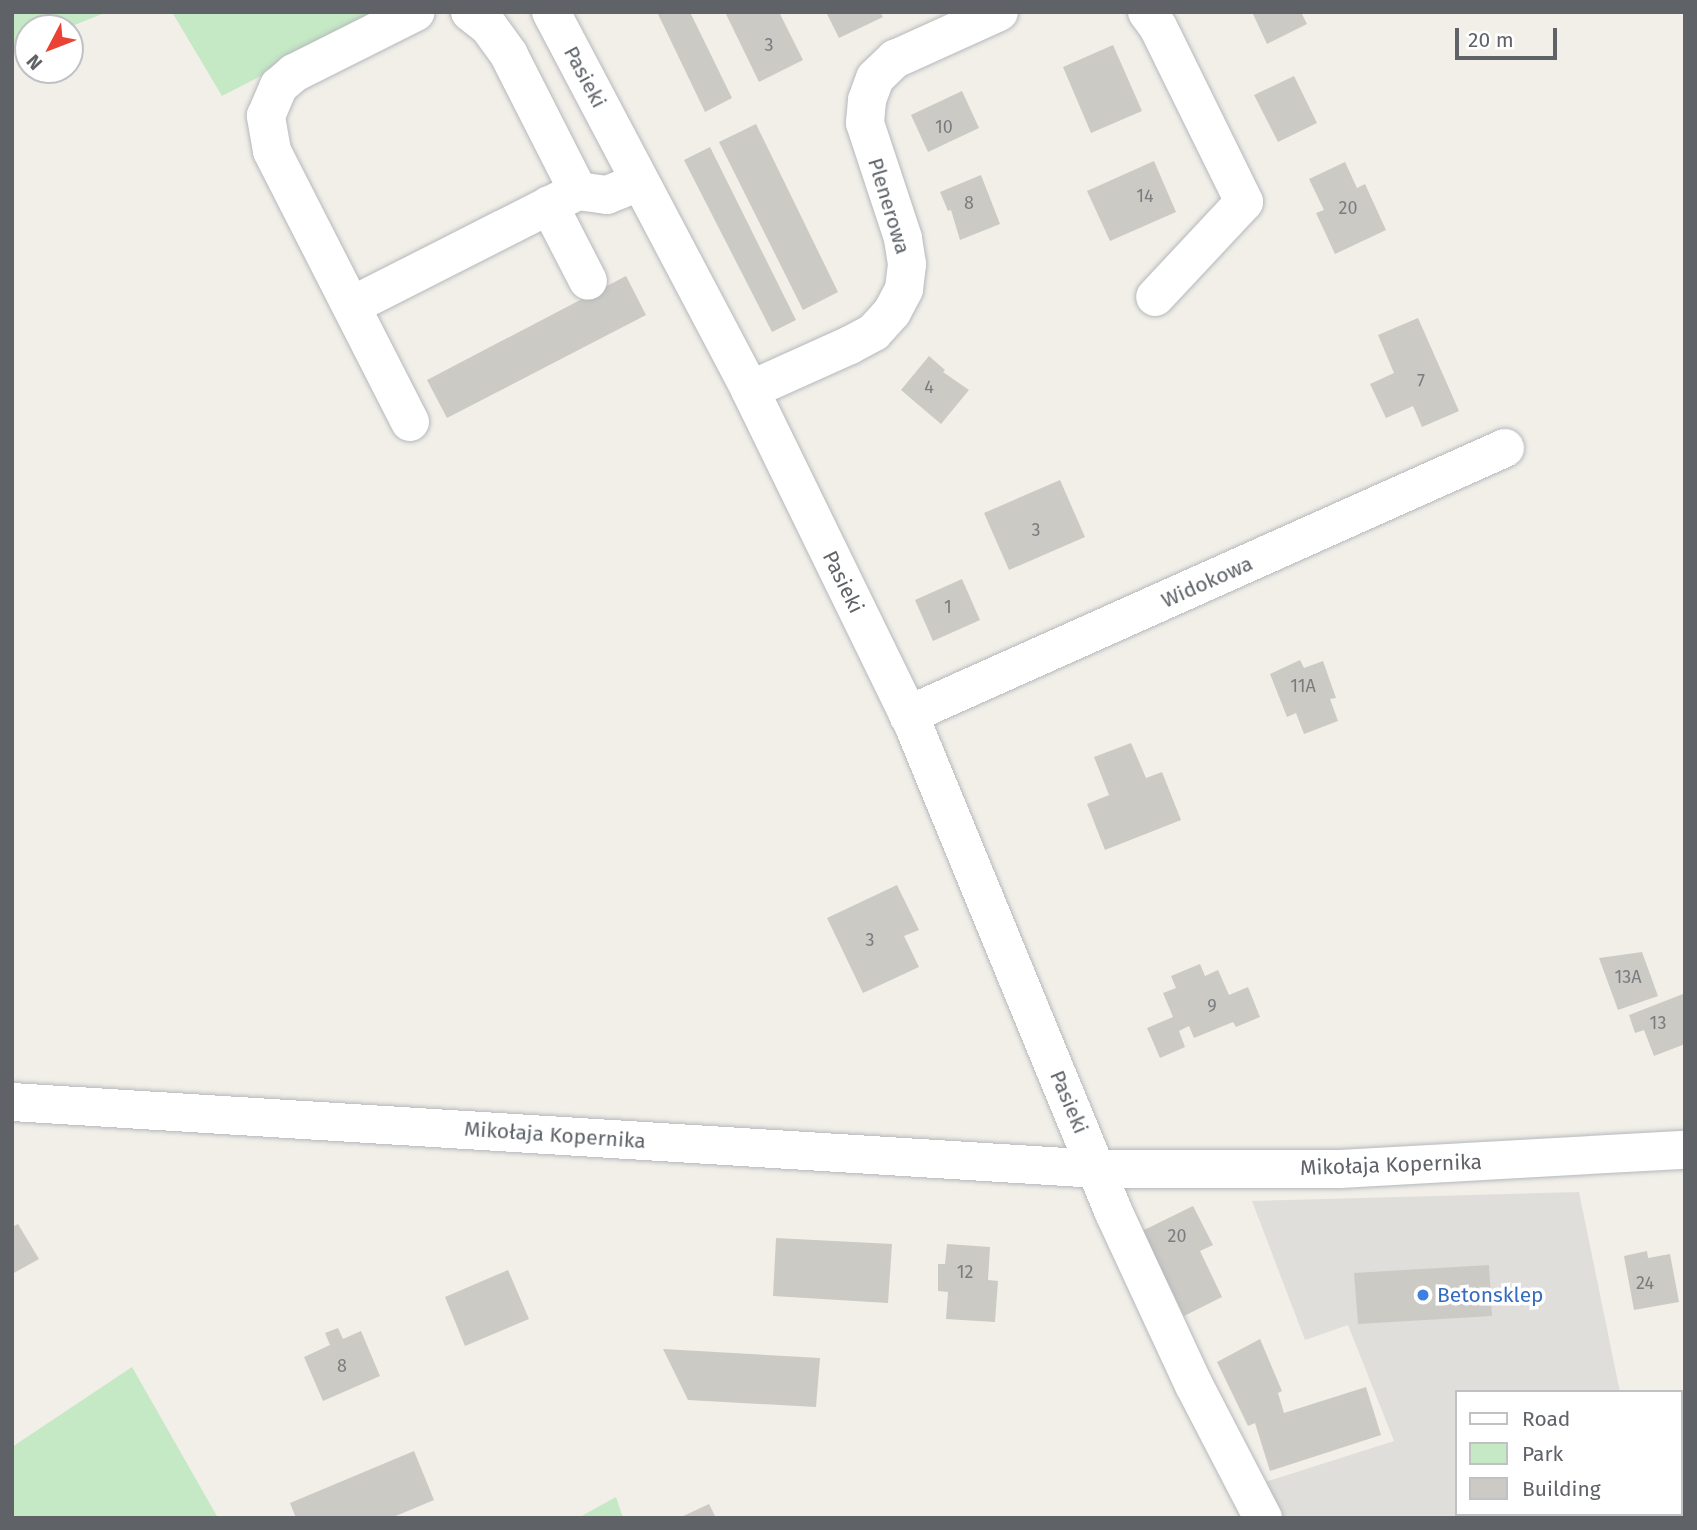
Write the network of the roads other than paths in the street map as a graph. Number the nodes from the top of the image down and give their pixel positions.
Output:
1 (416, 12) edge
2 (470, 12) edge
3 (551, 12) edge
4 (999, 12) edge
5 (1147, 12) edge
6 (640, 182) junction
7 (564, 198) junction
8 (588, 281) dead end
9 (1156, 297) dead end
10 (351, 306) junction
11 (750, 390) junction
12 (410, 422) dead end
13 (1506, 448) dead end
14 (908, 715) junction
15 (12, 1102) edge
16 (1685, 1150) edge
17 (1098, 1169) junction
18 (1263, 1518) edge

1 - 10 street
2 - 7 street
3 - 6 street, Pasieki
4 - 11 street, Plenerowa
5 - 9 street
6 - 7 street
6 - 11 street, Pasieki
7 - 8 street
7 - 10 street
10 - 12 street
11 - 14 street, Pasieki
13 - 14 street, Widokowa
14 - 17 street, Pasieki
15 - 17 street, Mikołaja Kopernika
16 - 17 street, Mikołaja Kopernika
17 - 18 street

